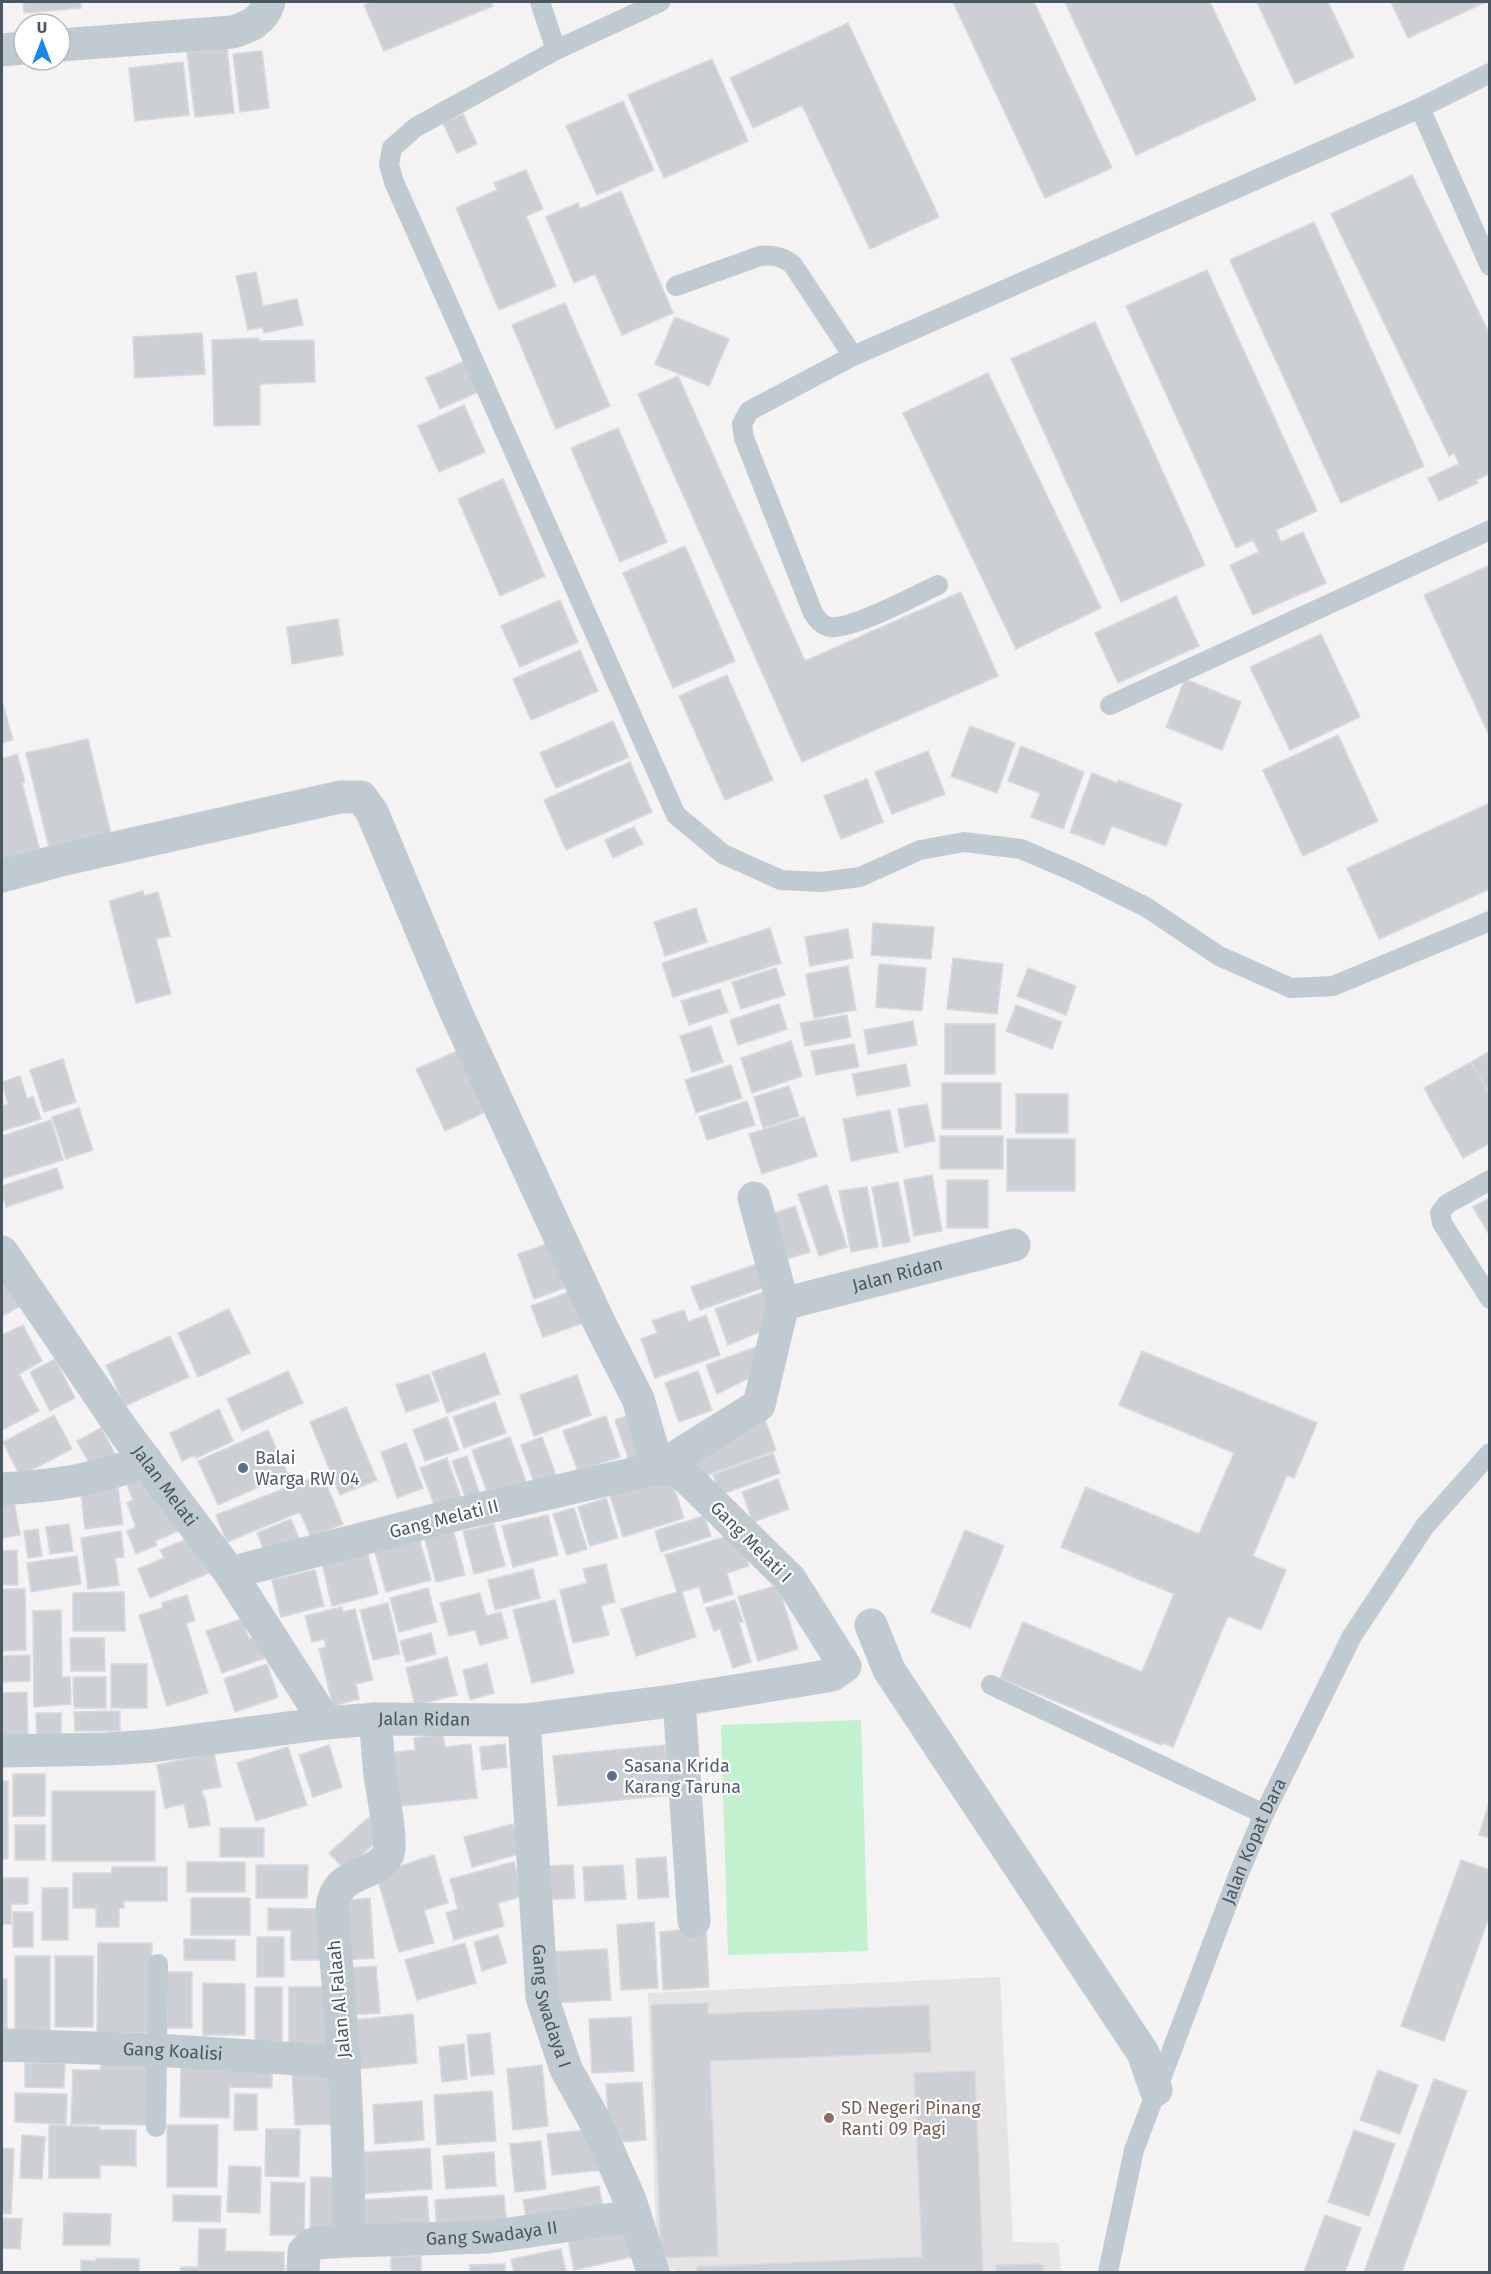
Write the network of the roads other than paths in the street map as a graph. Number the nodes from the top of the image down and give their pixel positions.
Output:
1 (269, 2) edge
2 (540, 2) edge
3 (660, 2) edge
4 (72, 44) edge
5 (556, 50) junction
6 (1490, 73) edge
7 (1420, 108) junction
8 (1490, 266) edge
9 (676, 286) dead end
10 (853, 356) junction
11 (1490, 530) edge
12 (938, 585) dead end
13 (1110, 705) dead end
14 (2, 876) edge
15 (1490, 921) edge
16 (1490, 1180) edge
17 (754, 1198) dead end
18 (1014, 1245) dead end
19 (2, 1252) edge
20 (1490, 1299) edge
21 (783, 1304) junction
22 (1490, 1453) edge
23 (146, 1460) junction
24 (658, 1468) junction
25 (2, 1489) edge
26 (230, 1573) junction
27 (872, 1625) dead end
28 (845, 1666) joint
29 (991, 1685) dead end
30 (679, 1700) junction
31 (375, 1719) junction
32 (524, 1720) junction
33 (326, 1723) junction
34 (2, 1751) edge
35 (1264, 1814) junction
36 (694, 1921) dead end
37 (158, 1964) dead end
38 (2, 2045) edge
39 (156, 2050) junction
40 (345, 2062) junction
41 (1156, 2091) junction
42 (156, 2127) dead end
43 (634, 2216) junction
44 (348, 2241) junction
45 (303, 2272) edge
46 (653, 2272) edge
47 (1108, 2272) edge

1 - 4 street
2 - 5 lane
3 - 5 lane
5 - 15 lane
6 - 7 lane
7 - 8 lane
7 - 10 lane
9 - 10 lane
10 - 12 lane
11 - 13 lane
14 - 24 street
16 - 20 lane
17 - 21 street
18 - 21 street, Jalan Ridan
19 - 23 street, Jalan Melati
21 - 24 street
22 - 35 lane, Jalan Kopat Dara
23 - 25 street
23 - 26 street, Jalan Melati
24 - 26 street, Gang Melati II
24 - 28 street, Gang Melati I
26 - 33 street, Jalan Melati
27 - 41 street
28 - 30 street, Jalan Ridan
29 - 35 lane
30 - 32 street, Jalan Ridan
30 - 36 street
31 - 32 street, Jalan Ridan
31 - 33 street, Jalan Ridan
31 - 40 street, Jalan Al Falaah
32 - 43 street, Gang Swadaya I
33 - 34 street, Jalan Ridan
35 - 41 lane, Jalan Kopat Dara
37 - 39 lane
38 - 39 street, Gang Koalisi
39 - 40 street, Gang Koalisi
39 - 42 lane
40 - 44 street, Jalan Al Falaah
41 - 47 lane, Jalan Kopat Dara
43 - 44 street, Gang Swadaya II
43 - 46 street, Gang Swadaya I
44 - 45 street

